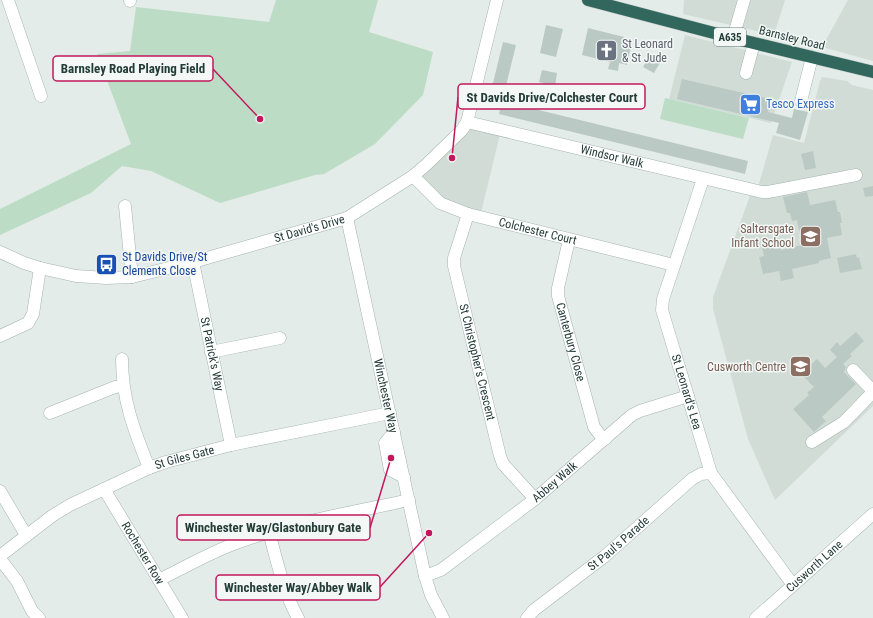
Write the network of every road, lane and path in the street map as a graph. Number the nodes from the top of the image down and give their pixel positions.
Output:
1 (8, 0) edge
2 (497, 0) edge
3 (588, 0) edge
4 (744, 0) edge
5 (610, 3) edge
6 (733, 38) junction
7 (754, 43) junction
8 (812, 57) junction
9 (873, 72) edge
10 (746, 73) dead end
11 (41, 96) dead end
12 (801, 101) dead end
13 (467, 122) junction
14 (856, 175) dead end
15 (413, 176) junction
16 (703, 179) junction
17 (125, 206) dead end
18 (468, 214) junction
19 (347, 218) junction
20 (569, 240) junction
21 (0, 252) edge
22 (193, 262) junction
23 (674, 265) junction
24 (40, 268) junction
25 (132, 277) junction
26 (0, 336) edge
27 (282, 337) dead end
28 (211, 352) junction
29 (122, 359) dead end
30 (853, 370) dead end
31 (123, 386) junction
32 (873, 392) edge
33 (688, 396) junction
34 (50, 413) dead end
35 (390, 413) junction
36 (605, 439) junction
37 (812, 442) dead end
38 (231, 445) junction
39 (149, 468) junction
40 (711, 472) junction
41 (104, 489) junction
42 (0, 491) edge
43 (534, 499) junction
44 (409, 500) junction
45 (873, 514) edge
46 (269, 532) junction
47 (26, 535) junction
48 (0, 556) edge
49 (0, 559) edge
50 (425, 576) junction
51 (159, 580) junction
52 (793, 585) junction
53 (40, 618) edge
54 (182, 618) edge
55 (298, 618) edge
56 (443, 618) edge
57 (527, 618) edge
58 (756, 618) edge

1 - 11 street
2 - 13 street, St David's Drive
3 - 5 highway, Barnsley Road / A635
4 - 6 street
5 - 6 highway, Barnsley Road / A635
6 - 7 highway, Barnsley Road / A635
7 - 8 highway, Barnsley Road / A635
7 - 10 street
8 - 9 highway, Barnsley Road / A635
8 - 12 street
13 - 15 street, St David's Drive
13 - 16 street, Windsor Walk
14 - 16 street, Windsor Walk
15 - 18 street, Colchester Court
15 - 19 street, St David's Drive
16 - 23 street, St Leonard's Lea
17 - 25 street
18 - 20 street, Colchester Court
18 - 43 street, St Christopher's Crescent
19 - 22 street, St David's Drive
19 - 35 street, Winchester Way
20 - 23 street, Colchester Court
20 - 36 street, Canterbury Close
21 - 24 street, St David's Drive
22 - 25 street, St David's Drive
22 - 28 street, St Patrick's Way
23 - 33 street, St Leonard's Lea
24 - 25 street, St David's Drive
24 - 26 street
27 - 28 street
28 - 38 street, St Patrick's Way
29 - 31 street
30 - 32 street
31 - 34 street
31 - 39 street
32 - 37 street
33 - 36 street, Abbey Walk
33 - 40 street, St Leonard's Lea
35 - 38 street, St Giles Gate
35 - 44 street, Winchester Way
36 - 43 street, Abbey Walk
38 - 39 street, St Giles Gate
39 - 41 street, St Giles Gate
40 - 52 street, St Leonard's Lea
40 - 57 street, St Paul's Parade
41 - 47 street, St Giles Gate
41 - 51 street, Rochester Row
42 - 47 street
43 - 50 street, Abbey Walk
44 - 46 street
44 - 50 street, Winchester Way
45 - 52 street, Cusworth Lane
46 - 51 street
46 - 55 street
47 - 48 street, St Giles Gate
49 - 53 street
50 - 56 street, Winchester Way
51 - 54 street, Rochester Row
52 - 58 street, Cusworth Lane

